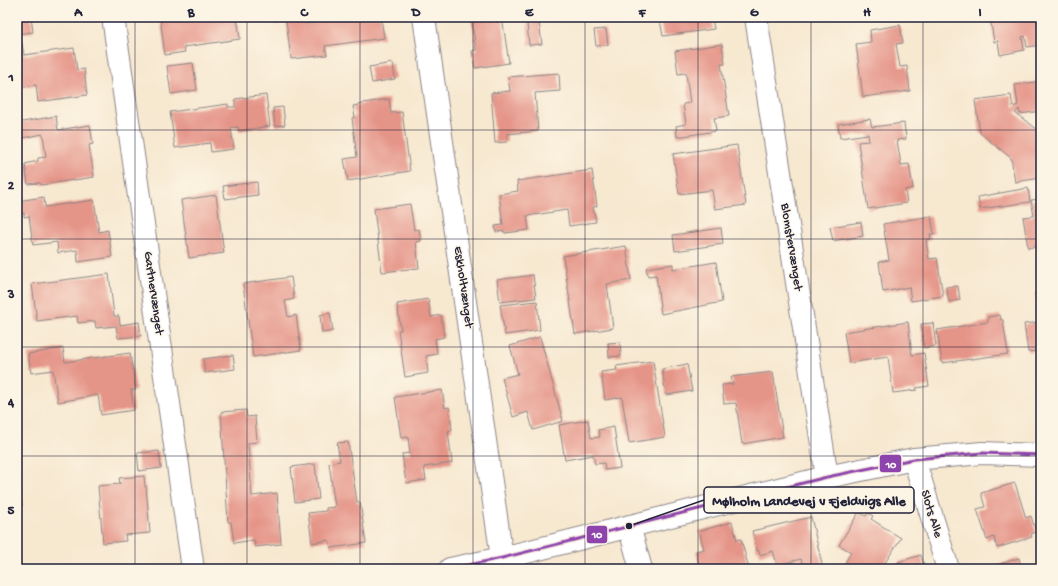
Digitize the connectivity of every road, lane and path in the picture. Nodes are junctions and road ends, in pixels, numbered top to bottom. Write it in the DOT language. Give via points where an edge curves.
graph roads {
  1 [pos="114,17"];
  2 [pos="424,17"];
  3 [pos="756,17"];
  4 [pos="1041,455"];
  5 [pos="914,459"];
  6 [pos="827,477"];
  7 [pos="629,526"];
  8 [pos="502,558"];
  9 [pos="193,569"];
  10 [pos="450,569"];
  11 [pos="641,569"];
  12 [pos="948,569"];
  1 -- 9 [label="street, Gartnervænget"];
  2 -- 8 [label="street, Eskholtvænget"];
  3 -- 6 [label="street, Blomstervænget"];
  4 -- 5 [label="street" via="982,453"];
  5 -- 6 [label="street"];
  5 -- 12 [label="street, Slots Alle"];
  6 -- 7 [label="street"];
  7 -- 8 [label="street"];
  7 -- 11 [label="street"];
  8 -- 10 [label="street"];
}
